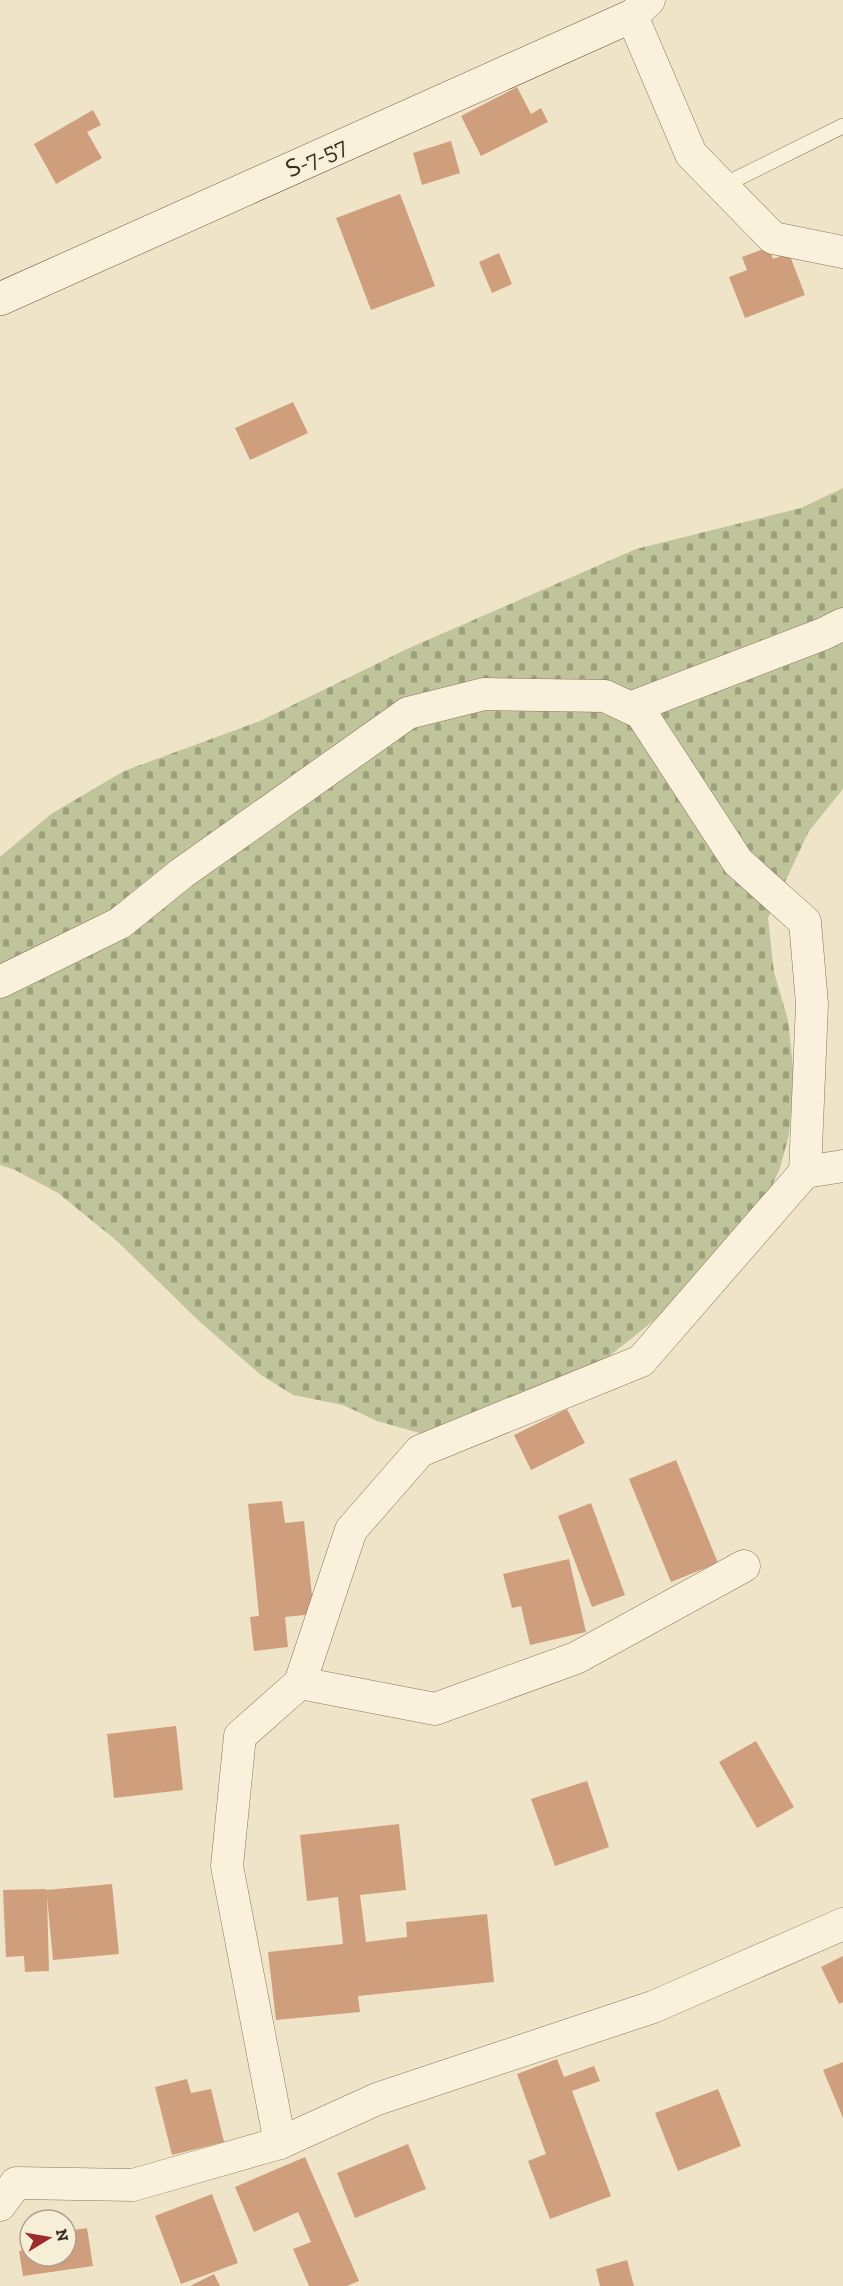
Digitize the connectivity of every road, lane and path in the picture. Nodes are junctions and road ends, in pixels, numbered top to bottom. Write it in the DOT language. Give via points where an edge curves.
graph roads {
  1 [pos="640,8"];
  2 [pos="843,126"];
  3 [pos="722,186"];
  4 [pos="843,252"];
  5 [pos="0,298"];
  6 [pos="843,624"];
  7 [pos="630,708"];
  8 [pos="0,982"];
  9 [pos="843,1166"];
  10 [pos="805,1172"];
  11 [pos="744,1566"];
  12 [pos="300,1683"];
  13 [pos="843,1924"];
  14 [pos="280,2143"];
  15 [pos="5,2186"];
  1 -- 3 [label="street" via="691,154"];
  1 -- 5 [label="street, Տ-7-57 / Տ-7-57"];
  2 -- 3 [label="lane"];
  3 -- 4 [label="street" via="773,238"];
  6 -- 7 [label="street"];
  7 -- 8 [label="street" via="605,696 484,694 408,713 183,873 120,923"];
  7 -- 10 [label="street" via="641,713 738,862 805,922 812,1004"];
  9 -- 10 [label="street"];
  10 -- 12 [label="street" via="641,1361 420,1451 351,1530"];
  11 -- 12 [label="street" via="576,1658 435,1710"];
  12 -- 14 [label="street" via="240,1736 227,1866"];
  13 -- 14 [label="street" via="653,2007 377,2099"];
  14 -- 15 [label="street" via="133,2185"];
}
